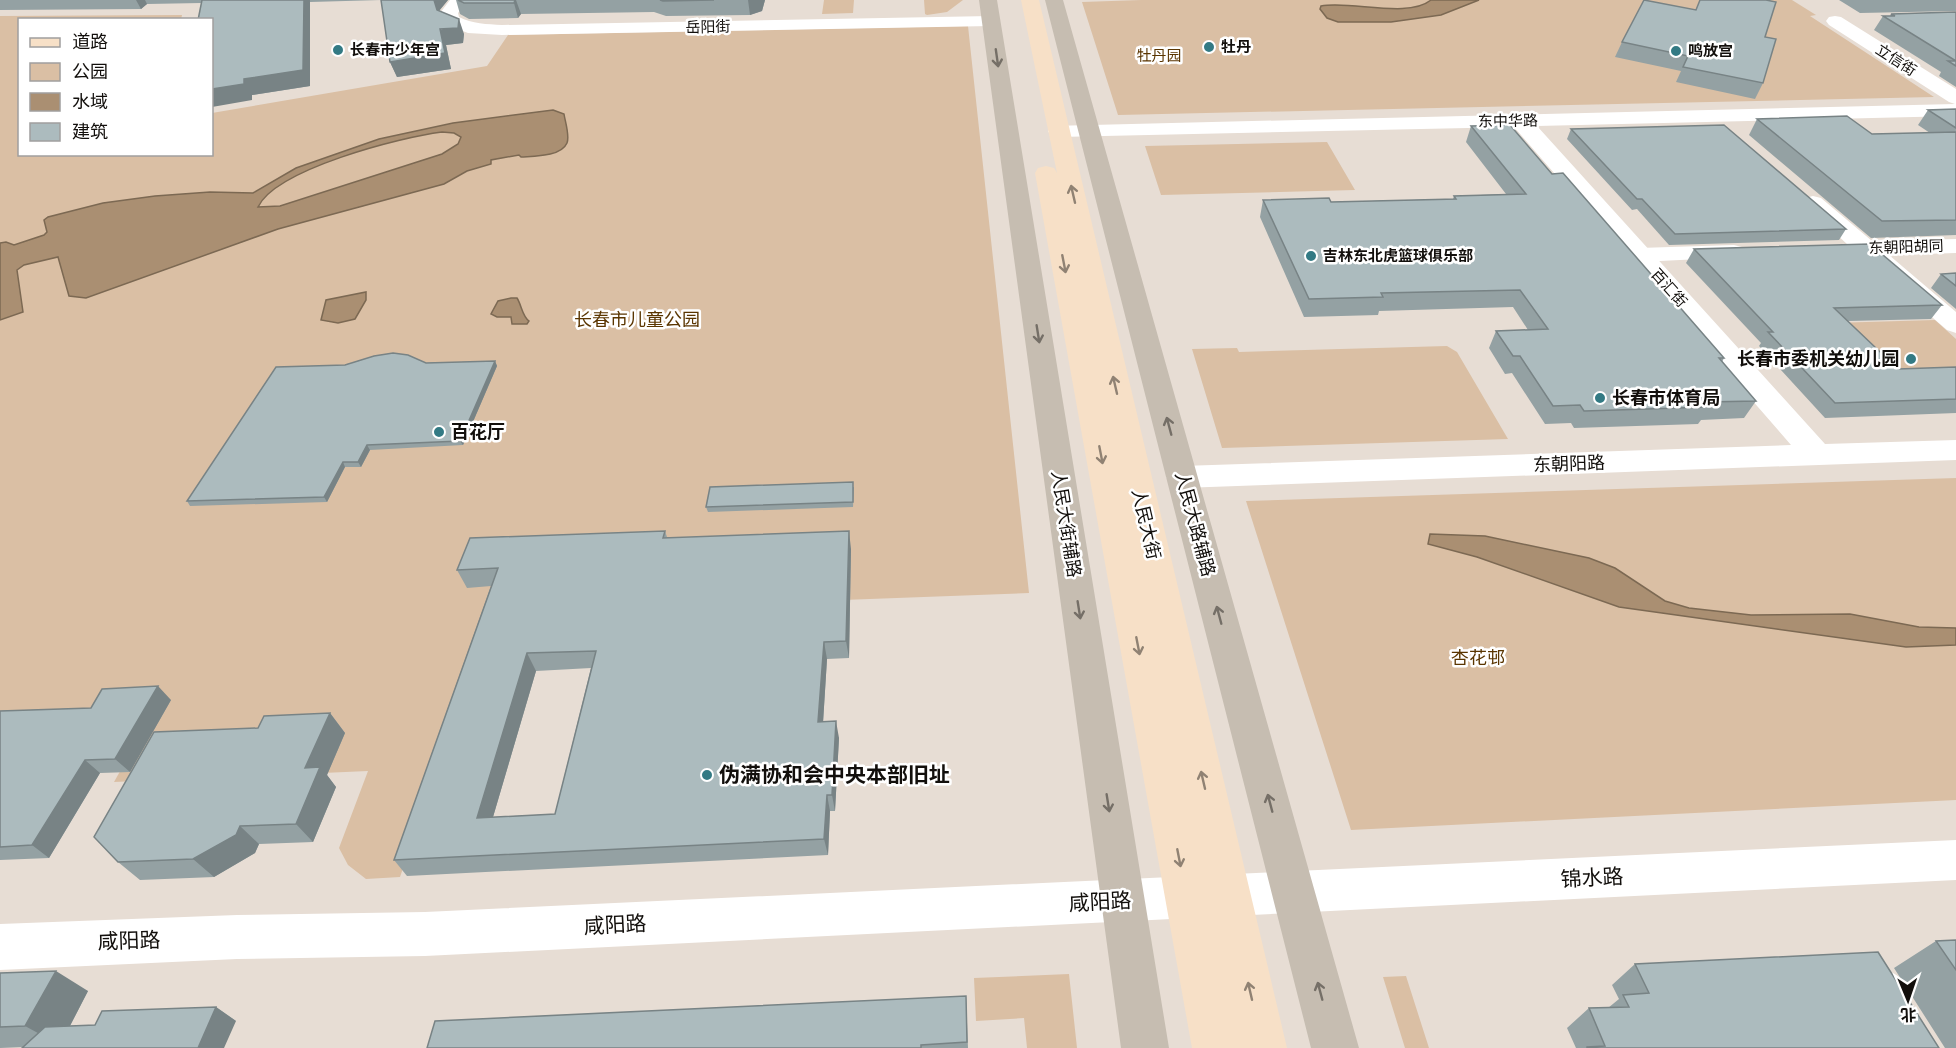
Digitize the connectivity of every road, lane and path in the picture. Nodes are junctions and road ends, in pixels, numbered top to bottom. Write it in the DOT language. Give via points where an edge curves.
graph roads {
  1 [pos="459,0"];
  2 [pos="1030,0"];
  3 [pos="1054,0"];
  4 [pos="997,7"];
  5 [pos="1868,20"];
  6 [pos="1956,98"];
  7 [pos="1956,110"];
  8 [pos="1712,116"];
  9 [pos="1520,120"];
  10 [pos="1074,131"];
  11 [pos="1738,138"];
  12 [pos="1799,190"];
  13 [pos="1956,246"];
  14 [pos="1867,249"];
  15 [pos="1832,250"];
  16 [pos="1761,252"];
  17 [pos="1639,255"];
  18 [pos="1956,325"];
  19 [pos="1956,450"];
  20 [pos="1875,453"];
  21 [pos="1817,455"];
  22 [pos="1956,462"];
  23 [pos="1182,477"];
  24 [pos="1956,860"];
  25 [pos="1294,892"];
  26 [pos="1208,897"];
  27 [pos="1123,900"];
  28 [pos="0,946"];
  29 [pos="1145,1048"];
  30 [pos="1216,1048"];
  31 [pos="1263,1048"];
  32 [pos="1335,1048"];
  1 -- 4 [label="street, 岳阳街" via="449,13 450,20 473,28 502,30"];
  2 -- 10 [label="main road, 人民大街"];
  3 -- 10 [label="main road, 人民大路辅路"];
  4 -- 26 [label="main road, 人民大街, one-way"];
  4 -- 27 [label="main road, 人民大街辅路, one-way"];
  5 -- 6 [label="street, 立信街" via="1835,21"];
  7 -- 8 [label="street, 东中华路"];
  8 -- 9 [label="street, 东中华路"];
  8 -- 11 [label="street"];
  9 -- 10 [label="street, 东中华路"];
  9 -- 17 [label="street, 百汇街"];
  23 -- 10 [label="main road, 人民大路辅路, one-way"];
  26 -- 10 [label="main road, 人民大街, one-way"];
  12 -- 14 [label="street"];
  13 -- 14 [label="street, 东朝阳胡同"];
  14 -- 15 [label="street, 东朝阳胡同"];
  14 -- 18 [label="street"];
  16 -- 17 [label="street"];
  17 -- 21 [label="street, 百汇街"];
  19 -- 20 [label="street, 东朝阳路"];
  20 -- 21 [label="street, 东朝阳路"];
  20 -- 22 [label="street"];
  21 -- 23 [label="street, 东朝阳路"];
  25 -- 23 [label="main road, 人民大路辅路, one-way"];
  24 -- 25 [label="street, 锦水路"];
  25 -- 26 [label="street, 锦水路"];
  32 -- 25 [label="main road, 人民大路辅路, one-way"];
  26 -- 27 [label="street, 咸阳路"];
  26 -- 30 [label="main road, 人民大街"];
  31 -- 26 [label="main road, 人民大街, one-way"];
  27 -- 28 [label="street, 咸阳路" via="425,934"];
  27 -- 29 [label="main road, 人民大街辅路"];
}
